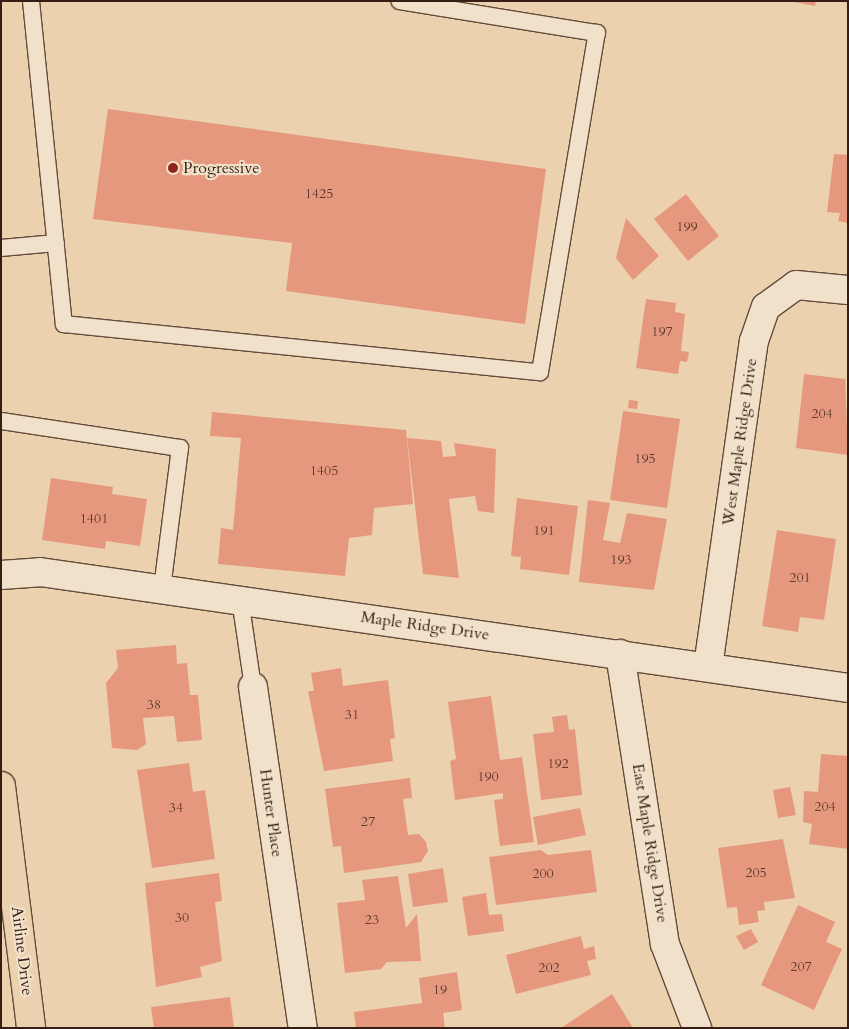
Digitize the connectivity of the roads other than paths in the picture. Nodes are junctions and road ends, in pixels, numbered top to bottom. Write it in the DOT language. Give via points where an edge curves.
graph roads {
  1 [pos="31,1"];
  2 [pos="400,1"];
  3 [pos="56,242"];
  4 [pos="1,248"];
  5 [pos="848,290"];
  6 [pos="1,421"];
  7 [pos="1,575"];
  8 [pos="162,588"];
  9 [pos="240,599"];
  10 [pos="620,654"];
  11 [pos="708,667"];
  12 [pos="253,687"];
  13 [pos="848,688"];
  14 [pos="1,786"];
  15 [pos="31,1028"];
  16 [pos="303,1028"];
  17 [pos="697,1028"];
  1 -- 3 [label="lane"];
  2 -- 3 [label="lane" via="597,33 540,372 64,324"];
  3 -- 4 [label="lane"];
  5 -- 11 [label="street, West Maple Ridge Drive" via="796,285 766,307 754,341"];
  6 -- 8 [label="lane" via="180,448"];
  7 -- 8 [label="street, Maple Ridge Drive" via="40,572"];
  8 -- 9 [label="street, Maple Ridge Drive"];
  9 -- 10 [label="street, Maple Ridge Drive"];
  9 -- 12 [label="lane, Hunter Place"];
  10 -- 11 [label="street, Maple Ridge Drive"];
  10 -- 17 [label="street, East Maple Ridge Drive" via="665,944"];
  11 -- 13 [label="street, Maple Ridge Drive"];
  12 -- 16 [label="street, Hunter Place"];
  14 -- 15 [label="highway, Airline Drive"];
}
